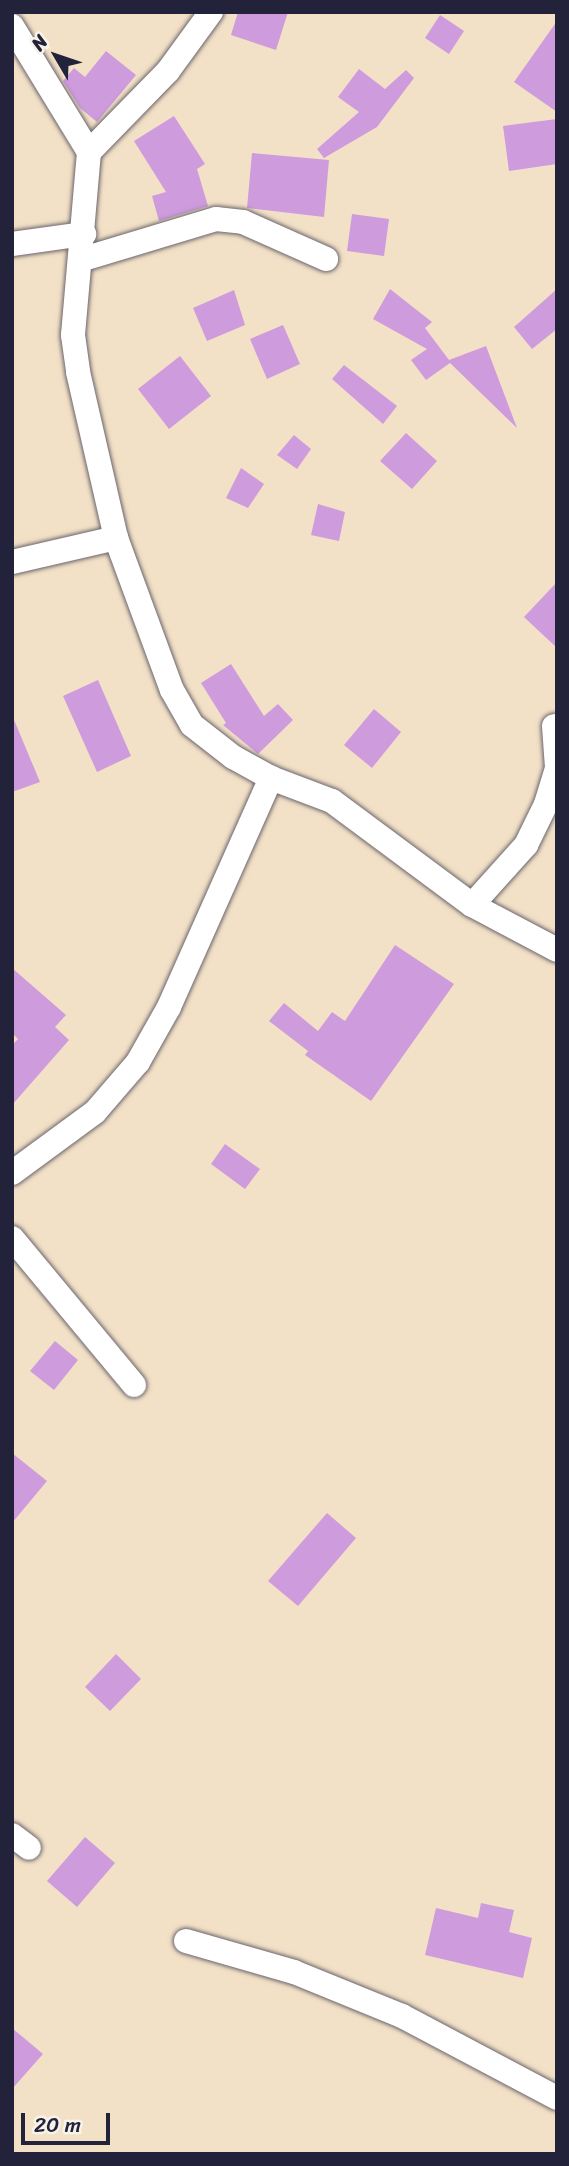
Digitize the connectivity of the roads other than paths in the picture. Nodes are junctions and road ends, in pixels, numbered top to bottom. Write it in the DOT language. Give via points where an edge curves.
graph roads {
  1 [pos="211,12"];
  2 [pos="12,26"];
  3 [pos="89,152"];
  4 [pos="83,234"];
  5 [pos="12,244"];
  6 [pos="326,259"];
  7 [pos="80,260"];
  8 [pos="116,538"];
  9 [pos="12,562"];
  10 [pos="554,726"];
  11 [pos="271,778"];
  12 [pos="472,905"];
  13 [pos="557,950"];
  14 [pos="12,1173"];
  15 [pos="12,1238"];
  16 [pos="134,1385"];
  17 [pos="186,1941"];
  18 [pos="557,2098"];
  1 -- 3 [label="street" via="168,71"];
  2 -- 3 [label="street"];
  3 -- 4 [label="street"];
  4 -- 5 [label="street"];
  4 -- 7 [label="street"];
  6 -- 7 [label="street" via="243,222 216,219"];
  7 -- 8 [label="street" via="75,347"];
  8 -- 9 [label="street"];
  8 -- 11 [label="street" via="172,690 192,725 233,757"];
  10 -- 12 [label="street" via="557,768 547,804 526,845"];
  11 -- 12 [label="street" via="332,801"];
  11 -- 14 [label="street" via="169,1007 138,1062 94,1112"];
  12 -- 13 [label="street"];
  15 -- 16 [label="street"];
  17 -- 18 [label="street" via="294,1972 402,2016"];
}
